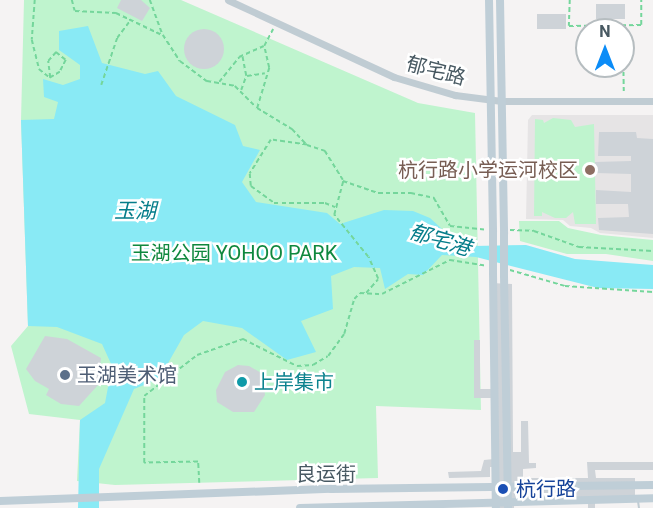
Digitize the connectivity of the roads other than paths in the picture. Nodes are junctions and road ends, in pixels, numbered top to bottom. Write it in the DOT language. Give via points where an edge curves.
graph roads {
  1 [pos="228,0"];
  2 [pos="489,0"];
  3 [pos="500,0"];
  4 [pos="490,100"];
  5 [pos="502,100"];
  6 [pos="653,101"];
  7 [pos="653,485"];
  8 [pos="496,489"];
  9 [pos="508,489"];
  10 [pos="653,498"];
  11 [pos="638,499"];
  12 [pos="0,501"];
  13 [pos="496,505"];
  14 [pos="508,506"];
  15 [pos="300,508"];
  16 [pos="639,508"];
  1 -- 4 [label="street, 郁宅路" via="394,77 455,95"];
  2 -- 4 [label="main road"];
  3 -- 5 [label="main road"];
  4 -- 5 [label="street, 郁宅路"];
  4 -- 8 [label="main road, bridge"];
  5 -- 6 [label="street, 郁宅路"];
  5 -- 9 [label="main road, bridge"];
  7 -- 9 [label="main road, 良运街"];
  8 -- 9 [label="main road, 良运街"];
  8 -- 12 [label="main road, 良运街" via="331,489"];
  8 -- 13 [label="main road"];
  9 -- 14 [label="main road"];
  10 -- 11 [label="main road, 良运街"];
  11 -- 14 [label="main road, 良运街"];
  11 -- 16 [label="lane"];
  13 -- 14 [label="main road, 良运街"];
  13 -- 15 [label="main road, 良运街"];
}
